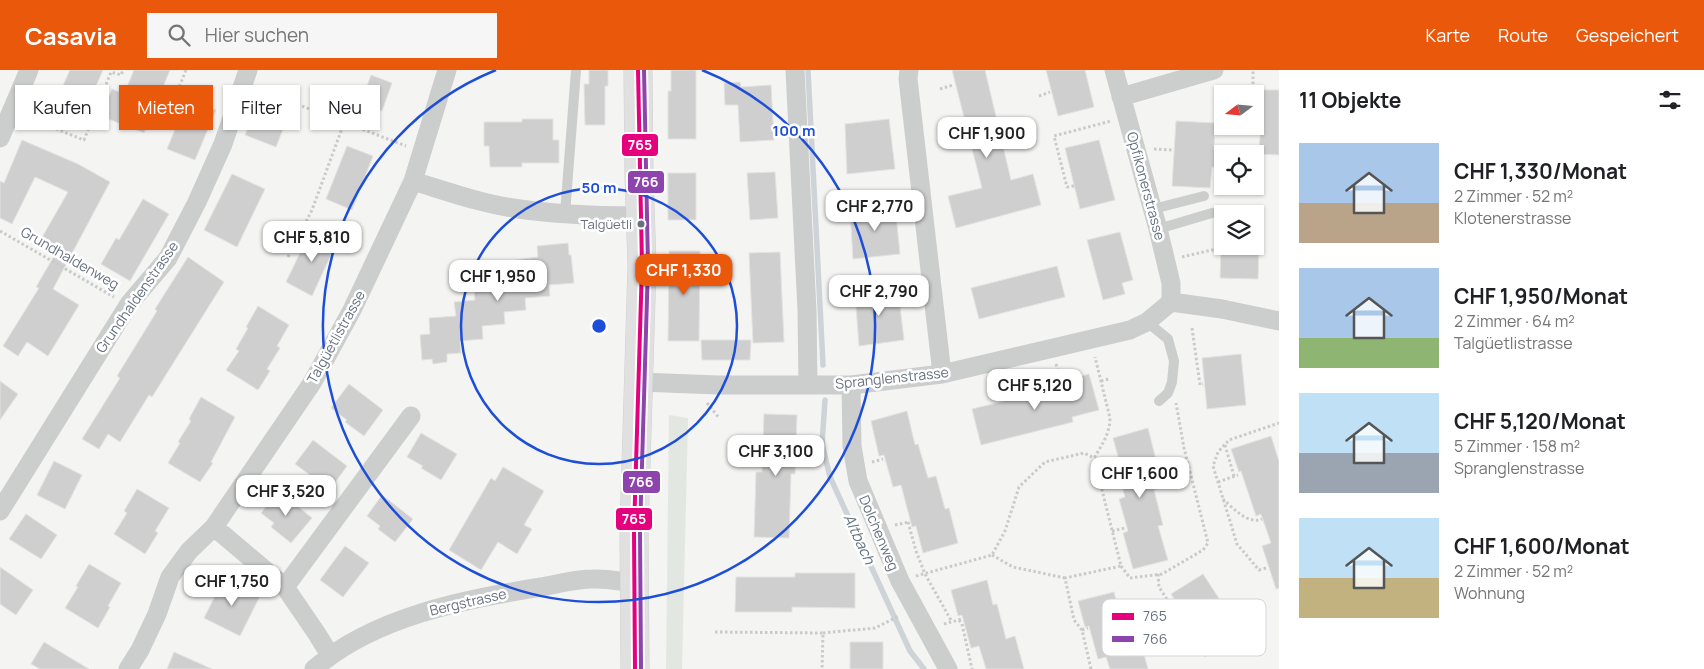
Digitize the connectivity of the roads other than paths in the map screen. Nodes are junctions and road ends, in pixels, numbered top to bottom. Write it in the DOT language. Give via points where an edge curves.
graph roads {
  1 [pos="28,70"];
  2 [pos="447,70"];
  3 [pos="576,70"];
  4 [pos="638,70"];
  5 [pos="795,70"];
  6 [pos="909,70"];
  7 [pos="1114,70"];
  8 [pos="1214,70"];
  9 [pos="246,77"];
  10 [pos="1122,96"];
  11 [pos="0,138"];
  12 [pos="413,181"];
  13 [pos="1204,196"];
  14 [pos="1153,209"];
  15 [pos="1212,212"];
  16 [pos="565,214"];
  17 [pos="640,216"];
  18 [pos="1158,229"];
  19 [pos="1171,302"];
  20 [pos="1279,321"];
  21 [pos="1147,322"];
  22 [pos="942,374"];
  23 [pos="639,382"];
  24 [pos="808,384"];
  25 [pos="851,385"];
  26 [pos="1159,401"];
  27 [pos="411,416"];
  28 [pos="0,511"];
  29 [pos="214,527"];
  30 [pos="635,583"];
  31 [pos="285,587"];
  32 [pos="330,655"];
  33 [pos="128,669"];
  34 [pos="314,669"];
  35 [pos="635,669"];
  36 [pos="948,669"];
  1 -- 11 [label="street"];
  2 -- 12 [label="street, Talgüetlistrasse"];
  3 -- 16 [label="lane"];
  4 -- 17 [label="main road"];
  5 -- 24 [label="street"];
  6 -- 22 [label="street"];
  7 -- 10 [label="street, Opfikonerstrasse"];
  8 -- 10 [label="street"];
  9 -- 28 [label="street, Grundhaldenstrasse" via="223,144 168,258 129,304"];
  10 -- 14 [label="street, Opfikonerstrasse"];
  12 -- 16 [label="street" via="481,202"];
  12 -- 29 [label="street, Talgüetlistrasse" via="352,310 312,383"];
  13 -- 14 [label="lane"];
  14 -- 18 [label="street, Opfikonerstrasse"];
  15 -- 18 [label="lane"];
  16 -- 17 [label="street"];
  17 -- 23 [label="main road"];
  18 -- 19 [label="street, Opfikonerstrasse" via="1171,283"];
  19 -- 20 [label="street"];
  19 -- 21 [label="street, Spranglenstrasse"];
  21 -- 22 [label="street, Spranglenstrasse" via="1130,330"];
  21 -- 26 [label="lane" via="1168,339 1174,361 1168,393"];
  22 -- 25 [label="street, Spranglenstrasse"];
  23 -- 24 [label="street, Spranglenstrasse"];
  23 -- 30 [label="main road"];
  24 -- 25 [label="street, Spranglenstrasse"];
  25 -- 36 [label="street, Dolchenweg" via="854,469 900,581"];
  27 -- 31 [label="street"];
  29 -- 31 [label="street"];
  29 -- 33 [label="street, Talgüetlistrasse" via="189,551 170,577 157,614"];
  30 -- 32 [label="street, Bergstrasse" via="593,579 493,594 422,613 374,631"];
  30 -- 35 [label="main road"];
  31 -- 32 [label="street"];
  32 -- 34 [label="street, Bergstrasse"];
}
